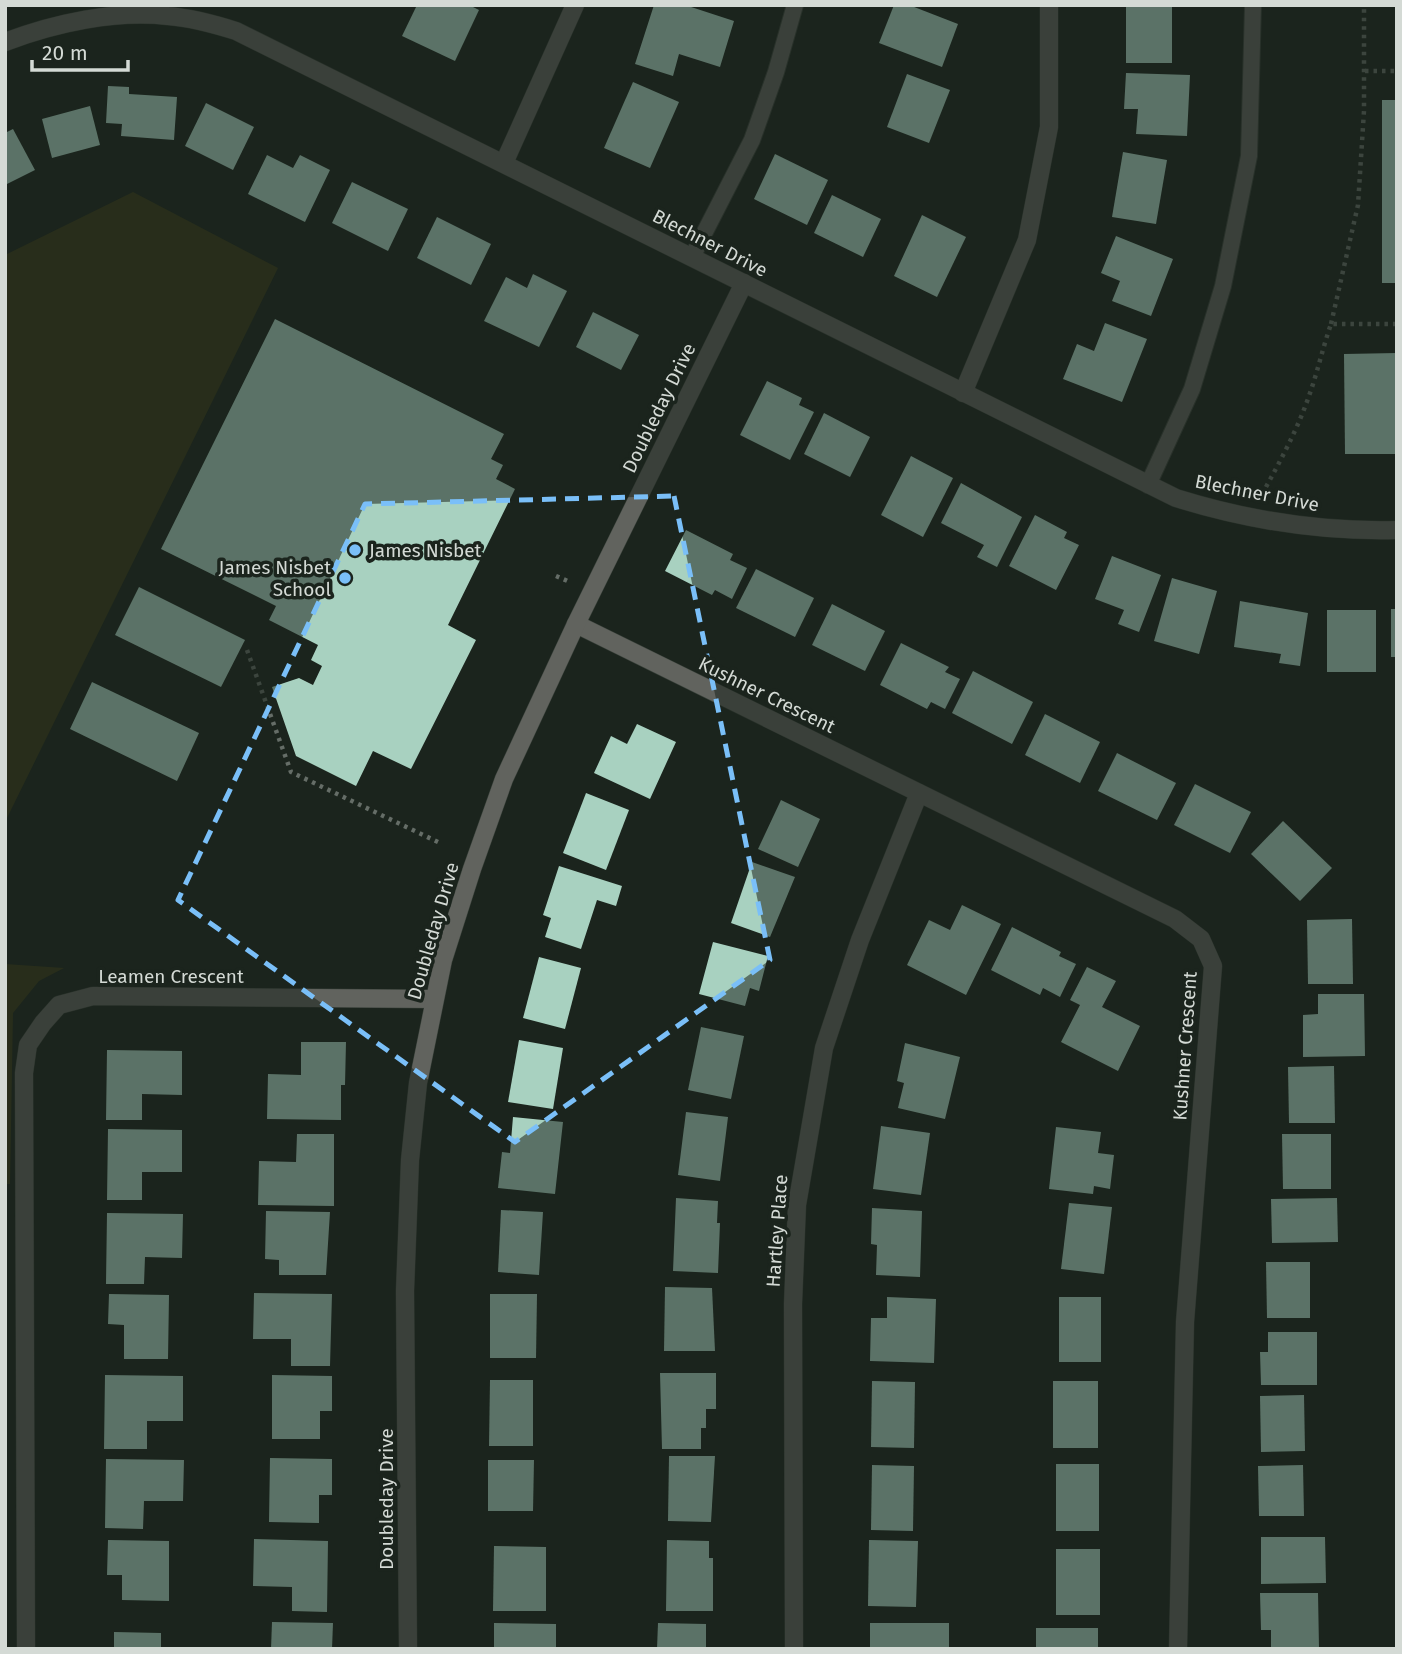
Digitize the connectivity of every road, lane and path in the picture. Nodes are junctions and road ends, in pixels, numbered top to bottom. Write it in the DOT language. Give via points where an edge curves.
graph roads {
  1 [pos="575,5"];
  2 [pos="796,5"];
  3 [pos="1049,5"];
  4 [pos="1253,5"];
  5 [pos="1364,5"];
  6 [pos="5,42"];
  7 [pos="1365,71"];
  8 [pos="1397,71"];
  9 [pos="504,163"];
  10 [pos="692,257"];
  11 [pos="744,283"];
  12 [pos="1331,324"];
  13 [pos="1397,324"];
  14 [pos="963,393"];
  15 [pos="1148,485"];
  16 [pos="1266,486"];
  17 [pos="1397,530"];
  18 [pos="556,576"];
  19 [pos="570,582"];
  20 [pos="576,624"];
  21 [pos="247,650"];
  22 [pos="919,793"];
  23 [pos="440,843"];
  24 [pos="434,999"];
  25 [pos="26,1649"];
  26 [pos="408,1649"];
  27 [pos="794,1649"];
  28 [pos="1178,1649"];
  1 -- 9 [label="street"];
  2 -- 10 [label="lane" via="752,140"];
  3 -- 14 [label="street" via="1049,127 1027,240"];
  4 -- 15 [label="lane" via="1249,156 1223,286 1192,389"];
  5 -- 7 [label="path"];
  6 -- 9 [label="street, Blechner Drive" via="33,32 122,16 199,20 236,31"];
  7 -- 8 [label="path"];
  7 -- 12 [label="path" via="1358,205"];
  9 -- 10 [label="street, Blechner Drive"];
  10 -- 11 [label="street, Blechner Drive"];
  11 -- 14 [label="street, Blechner Drive"];
  11 -- 20 [label="street, Doubleday Drive"];
  12 -- 13 [label="path"];
  12 -- 16 [label="path" via="1297,428"];
  14 -- 15 [label="street, Blechner Drive"];
  15 -- 17 [label="street, Blechner Drive" via="1176,498 1253,517 1309,526"];
  18 -- 19 [label="path"];
  20 -- 22 [label="street, Kushner Crescent"];
  20 -- 24 [label="street, Doubleday Drive" via="504,779"];
  21 -- 23 [label="path" via="290,772"];
  22 -- 27 [label="street, Hartley Place" via="860,940 824,1048 797,1205"];
  22 -- 28 [label="street, Kushner Crescent" via="1175,919 1201,939 1213,967 1185,1322"];
  24 -- 25 [label="street, Leamen Crescent" via="93,996 59,1005 28,1045 24,1073"];
  24 -- 26 [label="street, Doubleday Drive" via="410,1160 405,1291"];
}
